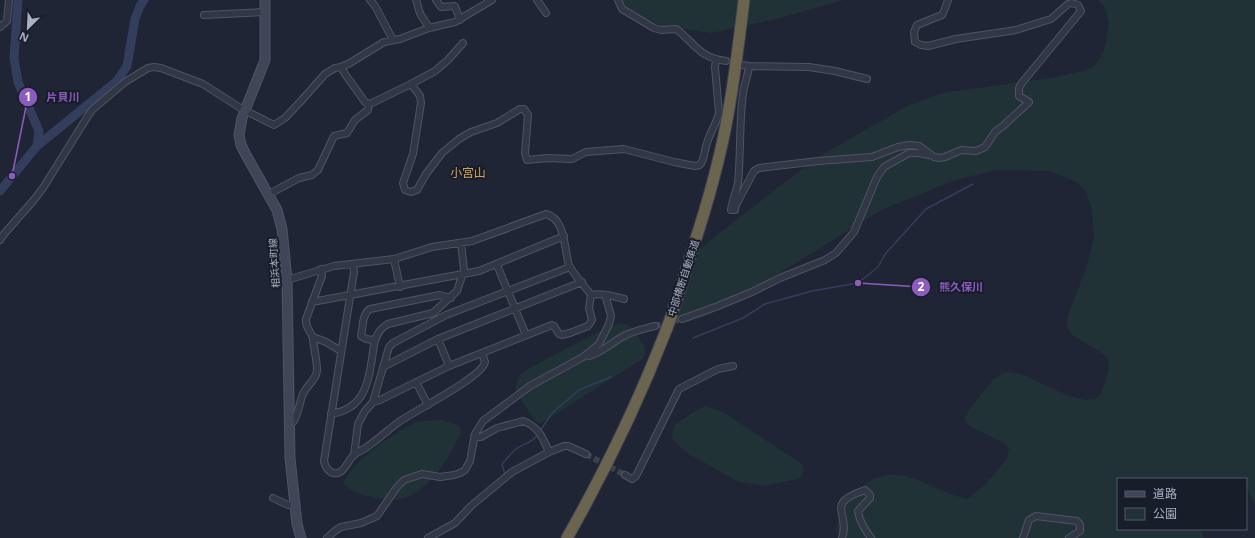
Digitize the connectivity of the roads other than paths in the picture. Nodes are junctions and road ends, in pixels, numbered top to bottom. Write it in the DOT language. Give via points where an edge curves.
graph roads {
  1 [pos="9,0"];
  2 [pos="265,0"];
  3 [pos="370,0"];
  4 [pos="416,0"];
  5 [pos="436,0"];
  6 [pos="492,0"];
  7 [pos="537,0"];
  8 [pos="618,0"];
  9 [pos="744,0"];
  10 [pos="948,0"];
  11 [pos="265,12"];
  12 [pos="546,13"];
  13 [pos="204,15"];
  14 [pos="460,20"];
  15 [pos="0,27"];
  16 [pos="429,28"];
  17 [pos="393,40"];
  18 [pos="462,43"];
  19 [pos="716,60"];
  20 [pos="726,61"];
  21 [pos="341,67"];
  22 [pos="866,79"];
  23 [pos="411,84"];
  24 [pos="369,104"];
  25 [pos="245,110"];
  26 [pos="934,157"];
  27 [pos="269,194"];
  28 [pos="564,236"];
  29 [pos="0,240"];
  30 [pos="461,243"];
  31 [pos="394,259"];
  32 [pos="497,264"];
  33 [pos="353,265"];
  34 [pos="570,267"];
  35 [pos="321,269"];
  36 [pos="463,274"];
  37 [pos="287,280"];
  38 [pos="582,282"];
  39 [pos="400,287"];
  40 [pos="508,292"];
  41 [pos="592,295"];
  42 [pos="608,295"];
  43 [pos="350,296"];
  44 [pos="452,298"];
  45 [pos="624,298"];
  46 [pos="312,302"];
  47 [pos="514,309"];
  48 [pos="682,319"];
  49 [pos="654,326"];
  50 [pos="526,335"];
  51 [pos="313,337"];
  52 [pos="438,339"];
  53 [pos="374,340"];
  54 [pos="341,351"];
  55 [pos="482,353"];
  56 [pos="583,357"];
  57 [pos="384,366"];
  58 [pos="449,366"];
  59 [pos="733,366"];
  60 [pos="416,382"];
  61 [pos="373,402"];
  62 [pos="428,405"];
  63 [pos="331,414"];
  64 [pos="289,423"];
  65 [pos="474,437"];
  66 [pos="549,452"];
  67 [pos="354,454"];
  68 [pos="586,454"];
  69 [pos="625,475"];
  70 [pos="273,498"];
  71 [pos="294,505"];
  72 [pos="301,538"];
  73 [pos="327,538"];
  74 [pos="428,538"];
  75 [pos="567,538"];
  76 [pos="842,538"];
  77 [pos="871,538"];
  78 [pos="1023,538"];
  79 [pos="1069,538"];
  1 -- 15 [label="street" via="7,21"];
  2 -- 11 [label="main road, 相浜本町線"];
  3 -- 17 [label="street" via="376,6"];
  4 -- 16 [label="street" via="420,14"];
  5 -- 14 [label="street" via="441,7 455,6"];
  6 -- 14 [label="street"];
  7 -- 12 [label="street"];
  8 -- 19 [label="street" via="622,9 657,30 676,29 703,54"];
  9 -- 75 [label="highway, 中部横断自動車道" via="726,126 714,176 667,328 616,446"];
  10 -- 26 [label="street" via="942,15 916,25 915,42 928,46 1016,30 1051,19 1071,3 1078,5 1081,11 1021,84 1019,96 1029,102 995,132 985,147 976,151 961,150 945,157"];
  11 -- 13 [label="street"];
  11 -- 25 [label="main road, 相浜本町線" via="265,60"];
  14 -- 16 [label="street"];
  16 -- 17 [label="street"];
  17 -- 21 [label="street" via="384,42"];
  18 -- 23 [label="street" via="435,71"];
  19 -- 20 [label="street"];
  19 -- 23 [label="street" via="719,113 700,165 674,162 624,149 586,152 572,159 527,160 525,153 528,115 520,109 497,123 459,139 437,159 417,190 411,192 404,188 403,183 413,154 421,99"];
  21 -- 24 [label="street"];
  21 -- 25 [label="street" via="325,74 278,124 270,124"];
  22 -- 26 [label="street" via="809,67 745,66 748,73 741,110 738,185 731,210 735,210 754,171 759,168 872,157 910,145 919,146"];
  23 -- 24 [label="street"];
  24 -- 27 [label="street" via="368,110 355,120 346,133 334,136 318,170"];
  25 -- 27 [label="main road, 相浜本町線" via="239,128 241,145"];
  25 -- 29 [label="street" via="203,84 161,68 148,68 121,85 89,114 43,188"];
  26 -- 48 [label="street" via="926,154 909,154 884,167 877,177 854,232 836,253 752,292"];
  27 -- 37 [label="main road, 相浜本町線" via="282,229"];
  28 -- 30 [label="street" via="553,217 546,214"];
  28 -- 32 [label="street"];
  28 -- 34 [label="street"];
  30 -- 31 [label="street" via="432,247"];
  30 -- 36 [label="street"];
  31 -- 33 [label="street"];
  31 -- 39 [label="street"];
  32 -- 36 [label="street"];
  32 -- 40 [label="street"];
  33 -- 35 [label="street"];
  33 -- 43 [label="street"];
  34 -- 38 [label="street"];
  34 -- 40 [label="street"];
  35 -- 37 [label="street"];
  35 -- 46 [label="street" via="322,276"];
  36 -- 39 [label="street"];
  36 -- 44 [label="street"];
  37 -- 64 [label="main road, 相浜本町線"];
  38 -- 41 [label="street"];
  38 -- 47 [label="street"];
  39 -- 43 [label="street"];
  40 -- 47 [label="street"];
  40 -- 57 [label="street" via="446,315 393,343 389,347"];
  41 -- 42 [label="street"];
  41 -- 50 [label="street" via="589,308 592,320 588,326 562,335 552,325"];
  42 -- 45 [label="street"];
  42 -- 56 [label="street" via="606,298 611,316 609,324 599,344"];
  43 -- 46 [label="street"];
  43 -- 54 [label="street"];
  44 -- 53 [label="street" via="434,313 388,324"];
  44 -- 53 [label="street" via="440,295 370,309 364,316 361,336"];
  46 -- 51 [label="street" via="306,324"];
  47 -- 50 [label="street"];
  47 -- 52 [label="street"];
  49 -- 56 [label="street" via="623,336 601,351"];
  50 -- 55 [label="street"];
  51 -- 54 [label="street"];
  51 -- 64 [label="street" via="316,375 303,394 296,418"];
  52 -- 57 [label="street"];
  52 -- 58 [label="street"];
  53 -- 63 [label="street" via="372,361 364,391 352,407"];
  54 -- 63 [label="street"];
  55 -- 58 [label="street"];
  55 -- 62 [label="street" via="486,362 482,369"];
  56 -- 65 [label="street" via="530,386 488,415"];
  57 -- 61 [label="street"];
  58 -- 60 [label="street"];
  59 -- 69 [label="street" via="718,369 679,389 636,476 632,478"];
  60 -- 61 [label="street"];
  60 -- 62 [label="street"];
  61 -- 67 [label="street" via="358,424"];
  62 -- 67 [label="street"];
  63 -- 67 [label="street" via="324,460 326,469 339,472"];
  64 -- 71 [label="main road, 相浜本町線"];
  65 -- 66 [label="street" via="482,437 497,428 523,420 539,431"];
  65 -- 73 [label="street" via="469,466 460,473 440,476 422,474 408,478 400,483 377,516 361,524 341,527"];
  66 -- 68 [label="street" via="568,446"];
  66 -- 74 [label="street" via="512,472 471,506 455,523"];
  70 -- 71 [label="street"];
  71 -- 72 [label="main road, 相浜本町線"];
  76 -- 77 [label="street" via="844,531 840,512 844,501 853,494 865,490 870,494 870,498 858,511 863,528"];
  78 -- 79 [label="street" via="1030,520 1036,516 1077,521 1080,531"];
}
